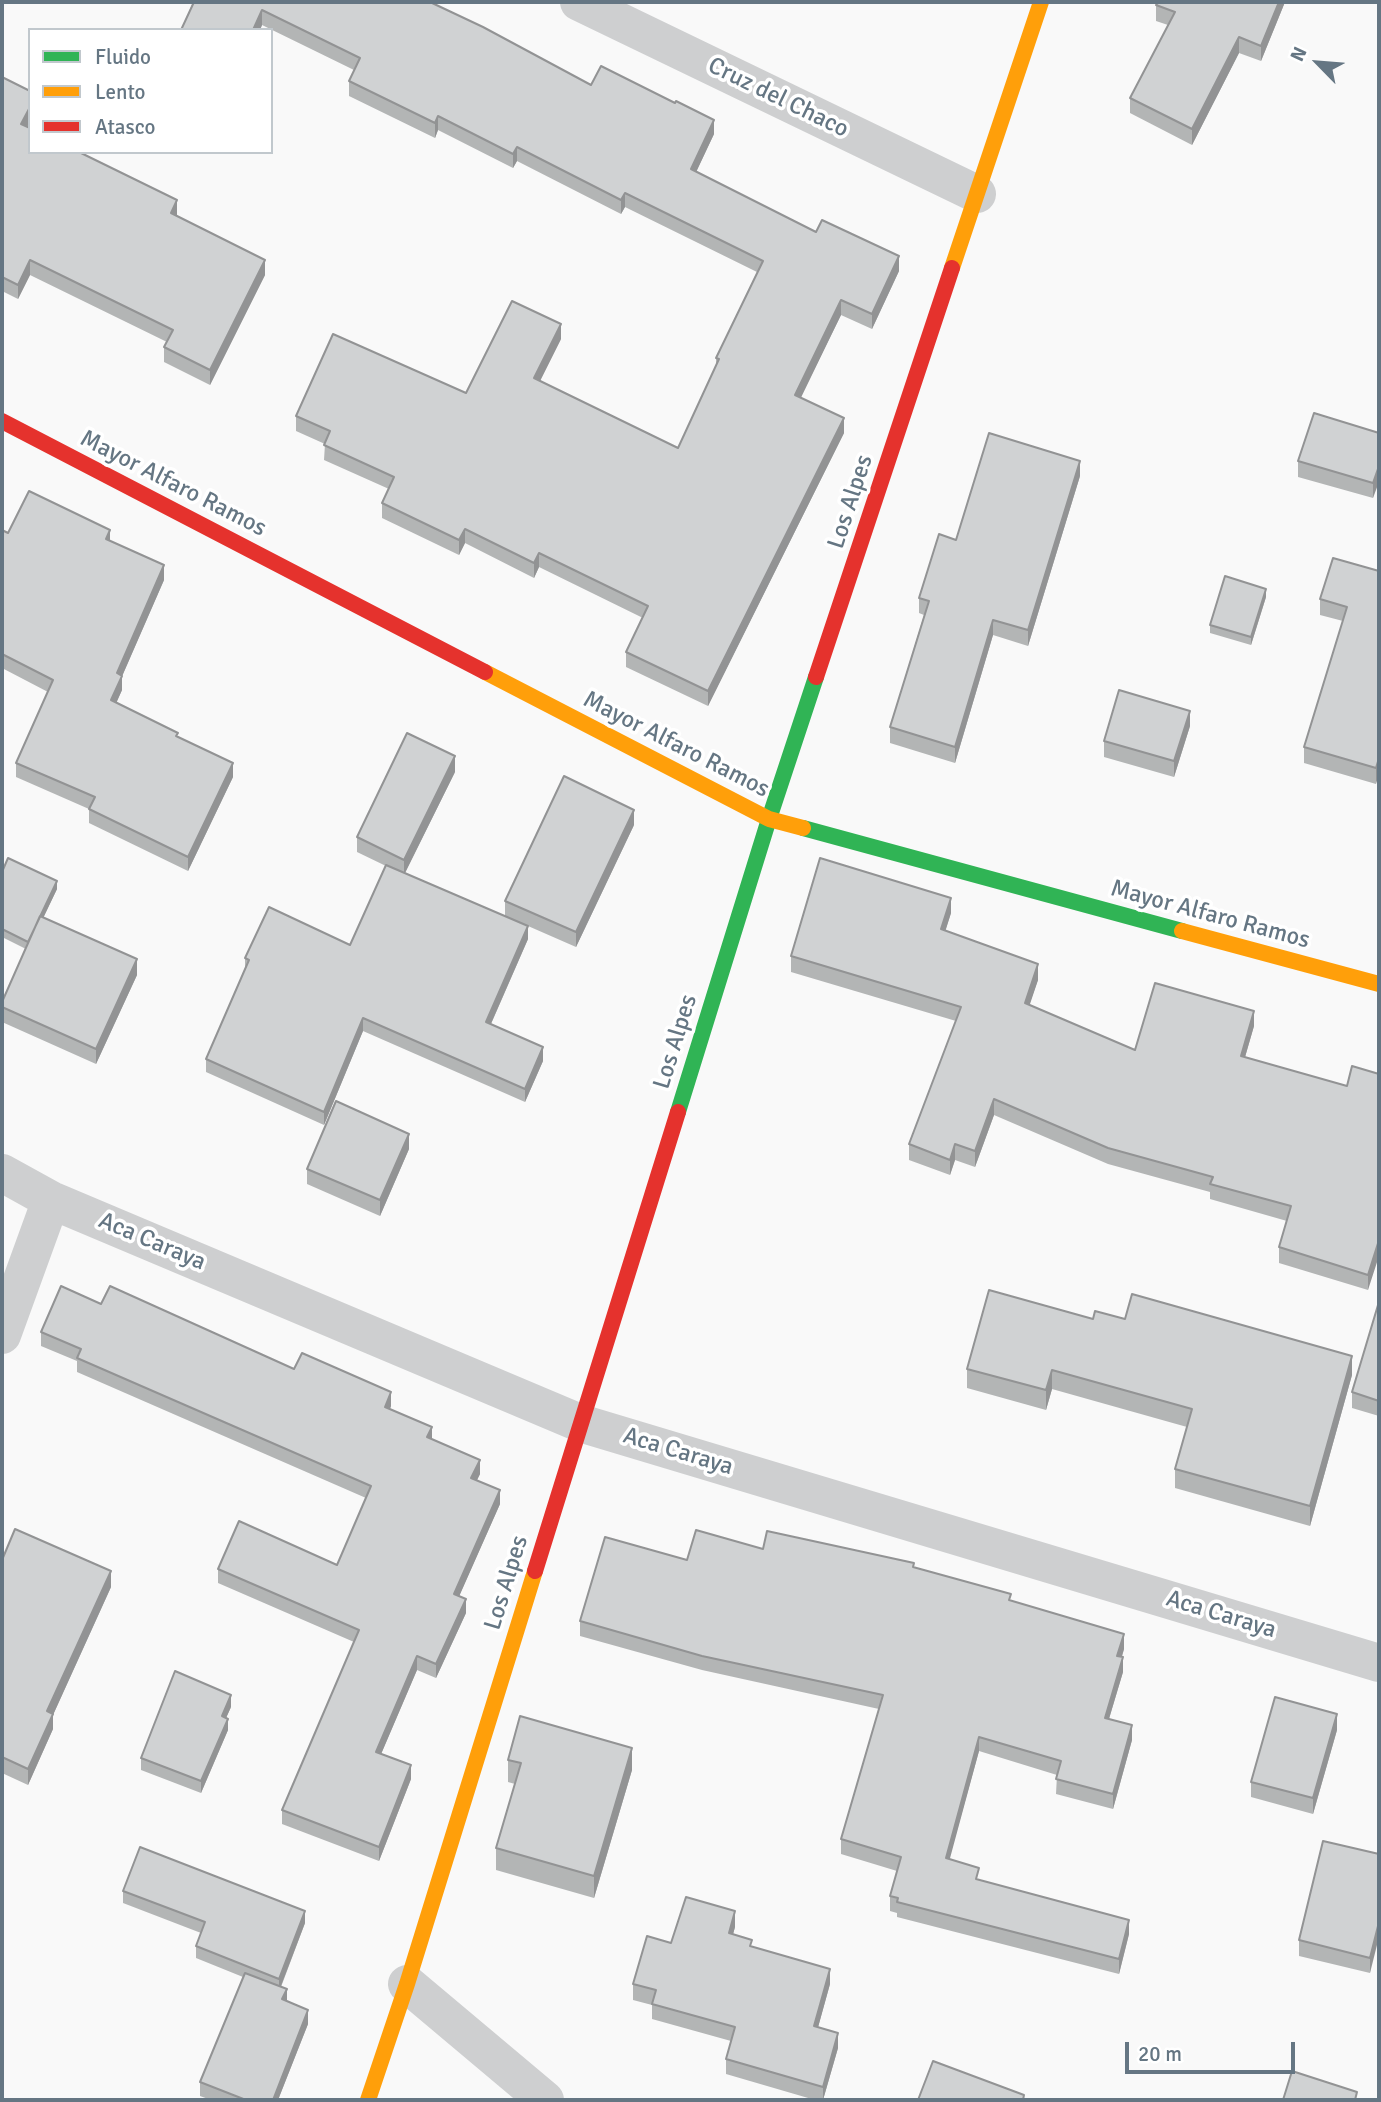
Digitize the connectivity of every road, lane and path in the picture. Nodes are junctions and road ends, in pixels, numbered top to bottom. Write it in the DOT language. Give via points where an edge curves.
graph roads {
  1 [pos="579,2"];
  2 [pos="1041,2"];
  3 [pos="977,194"];
  4 [pos="2,421"];
  5 [pos="769,820"];
  6 [pos="1379,984"];
  7 [pos="2,1173"];
  8 [pos="51,1200"];
  9 [pos="2,1335"];
  10 [pos="580,1423"];
  11 [pos="1379,1663"];
  12 [pos="407,1984"];
  13 [pos="368,2100"];
  14 [pos="545,2100"];
  1 -- 3 [label="street, Cruz del Chaco"];
  2 -- 3 [label="street, Los Alpes"];
  3 -- 5 [label="street, Los Alpes"];
  4 -- 5 [label="street, Mayor Alfaro Ramos"];
  5 -- 6 [label="street, Mayor Alfaro Ramos"];
  5 -- 10 [label="street, Los Alpes"];
  7 -- 8 [label="street, Aca Caraya"];
  8 -- 9 [label="street"];
  8 -- 10 [label="street, Aca Caraya"];
  10 -- 11 [label="street, Aca Caraya"];
  10 -- 12 [label="street, Los Alpes"];
  12 -- 13 [label="street, Los Alpes"];
  12 -- 14 [label="street"];
}
